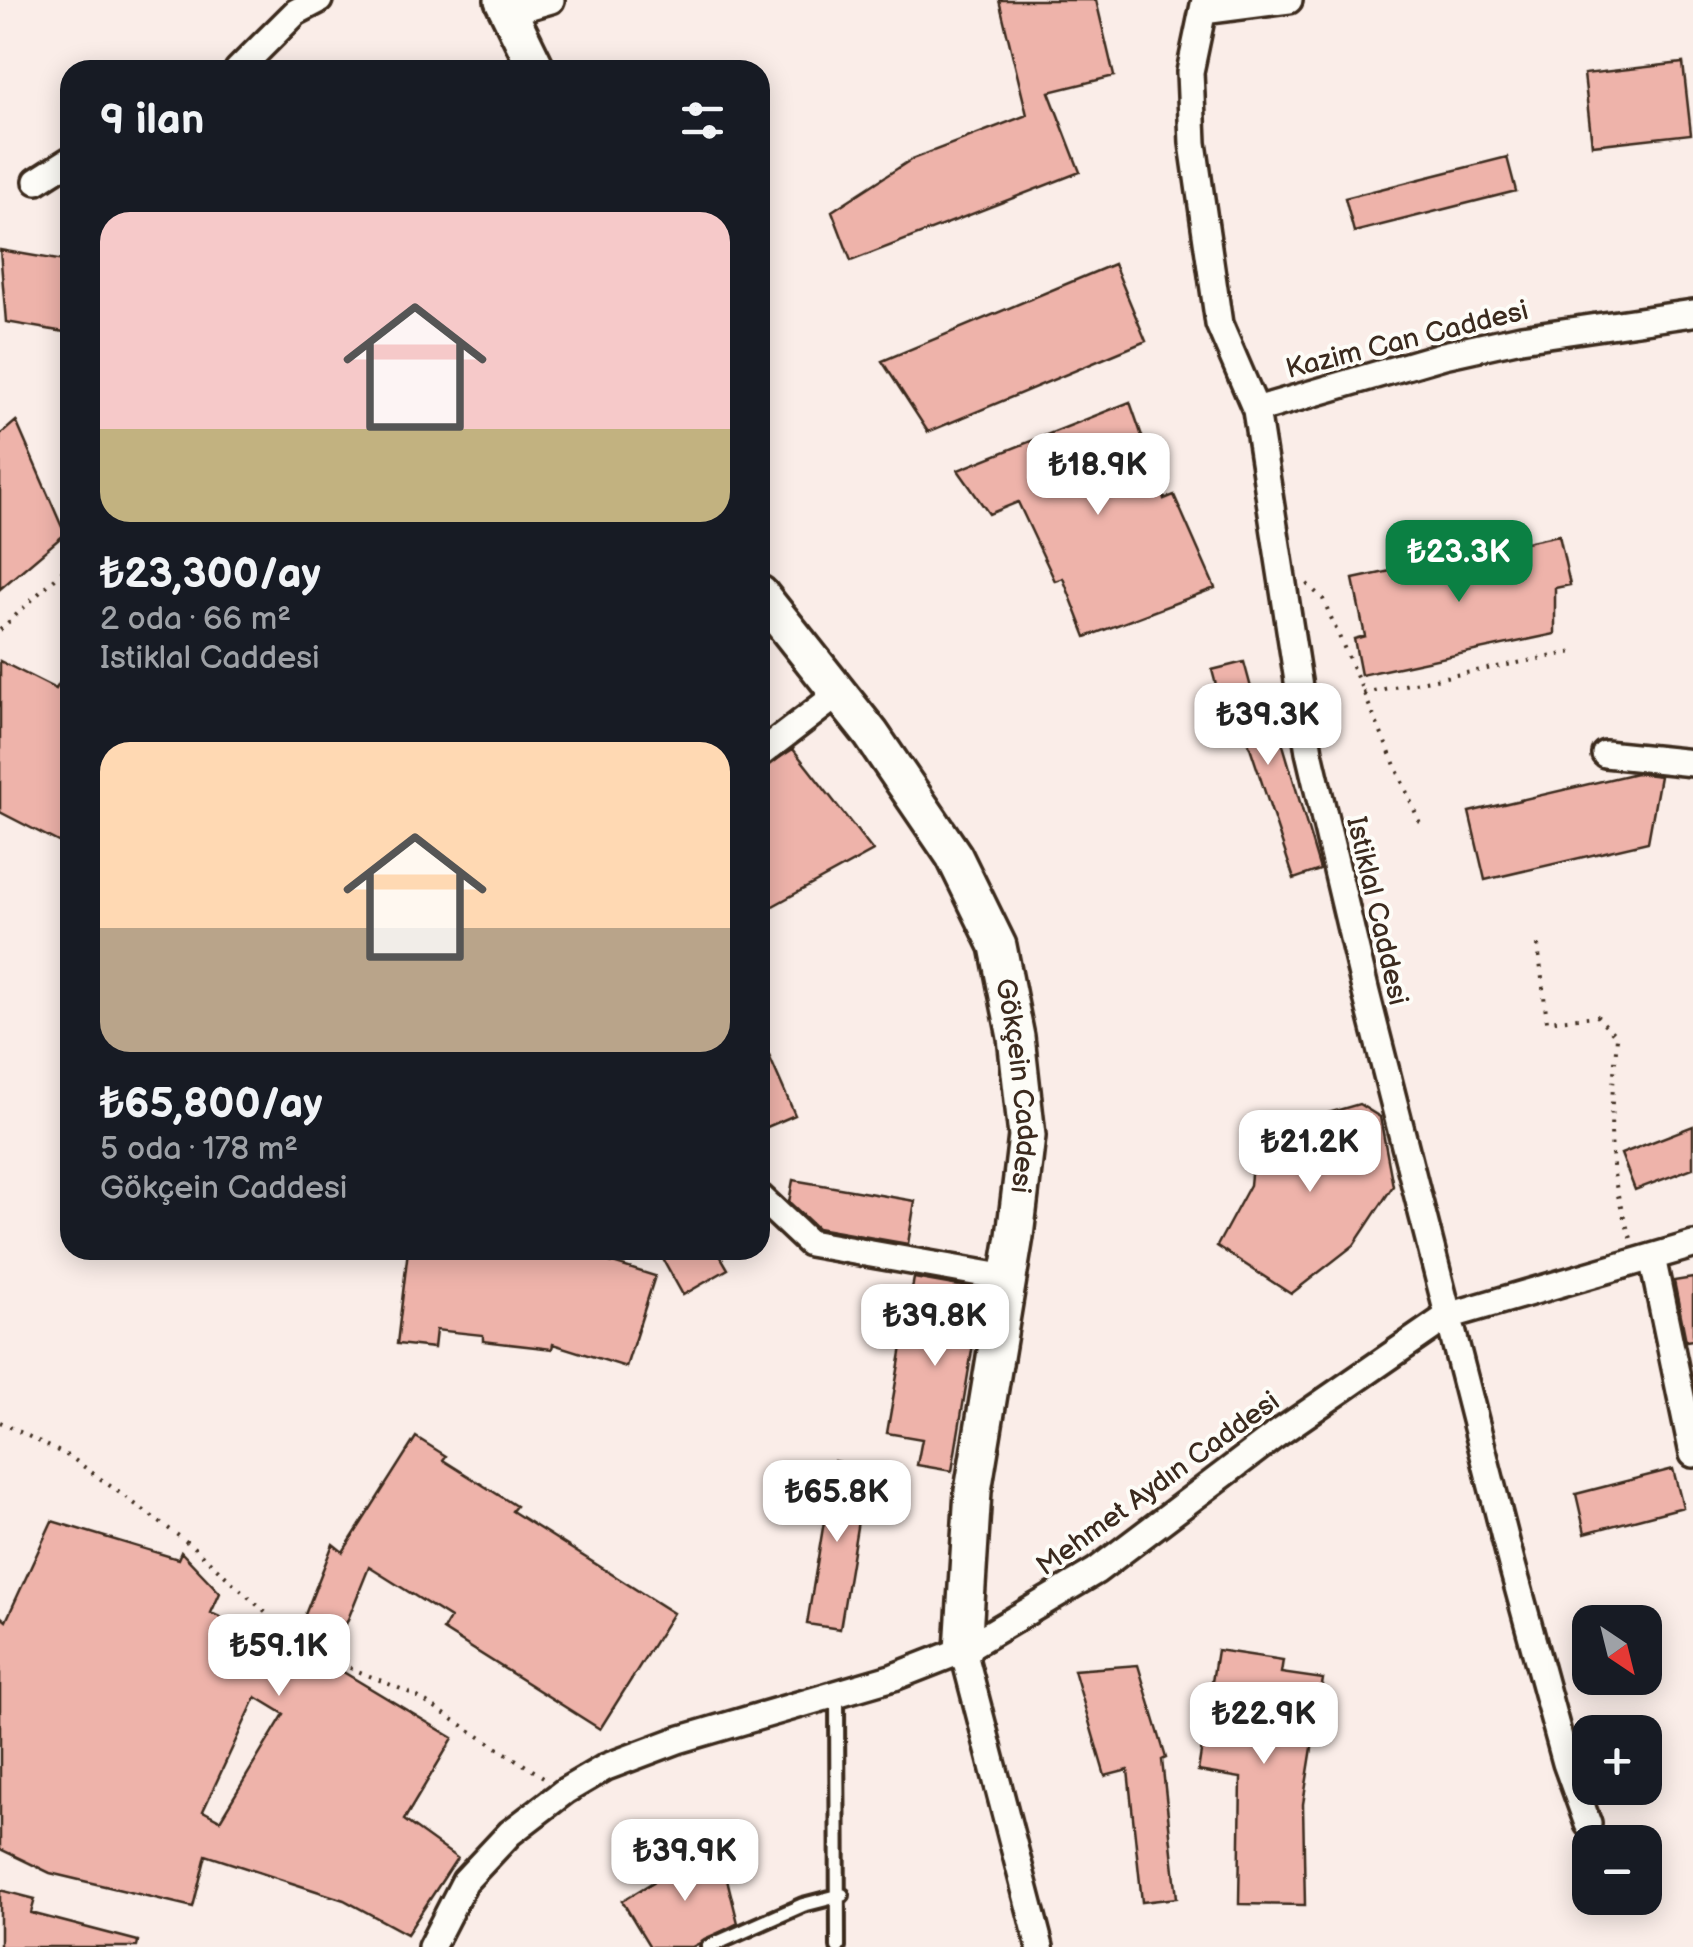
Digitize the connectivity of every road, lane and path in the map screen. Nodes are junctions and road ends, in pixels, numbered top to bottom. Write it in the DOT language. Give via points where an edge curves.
graph roads {
  1 [pos="319,0"];
  2 [pos="551,0"];
  3 [pos="1289,0"];
  4 [pos="1204,5"];
  5 [pos="507,6"];
  6 [pos="248,60"];
  7 [pos="526,60"];
  8 [pos="60,166"];
  9 [pos="37,181"];
  10 [pos="1693,314"];
  11 [pos="1256,410"];
  12 [pos="1280,558"];
  13 [pos="60,573"];
  14 [pos="770,607"];
  15 [pos="0,630"];
  16 [pos="1579,651"];
  17 [pos="1363,693"];
  18 [pos="838,694"];
  19 [pos="770,746"];
  20 [pos="1606,754"];
  21 [pos="1693,764"];
  22 [pos="1420,823"];
  23 [pos="1538,945"];
  24 [pos="770,1206"];
  25 [pos="1693,1245"];
  26 [pos="1646,1259"];
  27 [pos="1008,1278"];
  28 [pos="1448,1316"];
  29 [pos="0,1422"];
  30 [pos="1693,1454"];
  31 [pos="963,1650"];
  32 [pos="837,1694"];
  33 [pos="565,1791"];
  34 [pos="1588,1824"];
  35 [pos="842,1894"];
  36 [pos="431,1947"];
  37 [pos="708,1947"];
  38 [pos="838,1947"];
  39 [pos="1040,1947"];
  1 -- 6 [label="street" via="296,12"];
  2 -- 5 [label="street"];
  3 -- 4 [label="street"];
  4 -- 11 [label="street, Istiklal Caddesi" via="1190,72 1194,143 1218,324"];
  5 -- 7 [label="street"];
  8 -- 9 [label="street"];
  10 -- 11 [label="street, Kazim Can Caddesi" via="1521,338"];
  11 -- 12 [label="street, Istiklal Caddesi"];
  12 -- 17 [label="path" via="1323,599"];
  12 -- 28 [label="street, Istiklal Caddesi" via="1309,752"];
  13 -- 15 [label="path"];
  14 -- 18 [label="street, Gökçein Caddesi"];
  16 -- 17 [label="path"];
  17 -- 22 [label="path"];
  18 -- 19 [label="street"];
  18 -- 27 [label="street, Gökçein Caddesi" via="954,856 998,946 1027,1136"];
  20 -- 21 [label="street"];
  23 -- 26 [label="path" via="1547,1020 1597,1016 1617,1037 1610,1126 1614,1191"];
  24 -- 27 [label="street" via="809,1243"];
  25 -- 26 [label="street, Mehmet Aydın Caddesi"];
  26 -- 28 [label="street, Mehmet Aydın Caddesi"];
  26 -- 30 [label="street"];
  27 -- 31 [label="street, Gökçein Caddesi" via="973,1491"];
  28 -- 31 [label="street, Mehmet Aydın Caddesi" via="1096,1571"];
  28 -- 34 [label="street, Istiklal Caddesi" via="1566,1763"];
  29 -- 33 [label="path" via="72,1458 191,1545 308,1650 413,1694"];
  31 -- 32 [label="street, Mehmet Aydın Caddesi"];
  31 -- 39 [label="street"];
  32 -- 33 [label="street, Mehmet Aydın Caddesi" via="678,1740 606,1767"];
  32 -- 35 [label="lane"];
  33 -- 36 [label="street, Mehmet Aydın Caddesi" via="510,1833 465,1881"];
  35 -- 37 [label="lane"];
  35 -- 38 [label="lane"];
}
